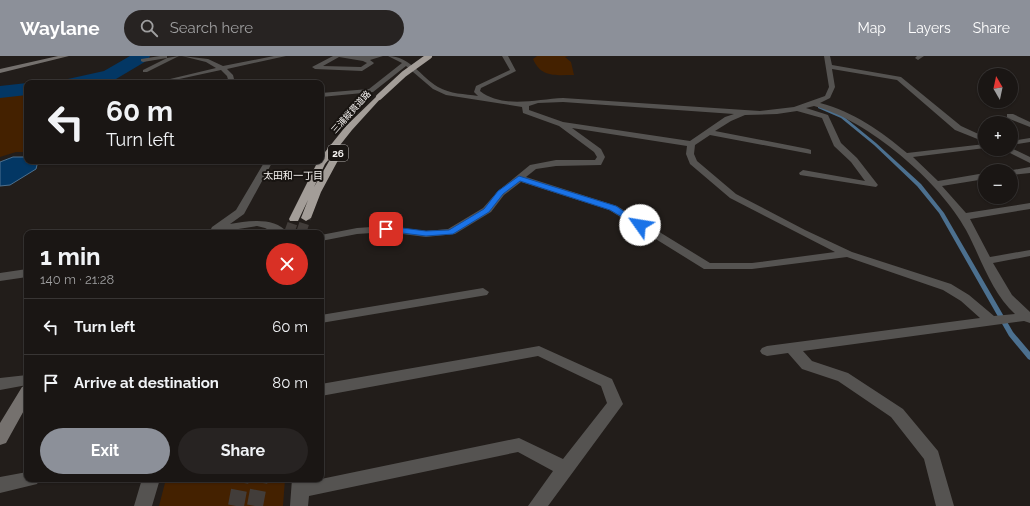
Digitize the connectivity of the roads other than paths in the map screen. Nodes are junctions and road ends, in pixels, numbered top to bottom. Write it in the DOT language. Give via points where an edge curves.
graph roads {
  1 [pos="66,56"];
  2 [pos="175,56"];
  3 [pos="185,56"];
  4 [pos="283,56"];
  5 [pos="338,56"];
  6 [pos="380,56"];
  7 [pos="391,56"];
  8 [pos="429,56"];
  9 [pos="435,56"];
  10 [pos="505,56"];
  11 [pos="827,56"];
  12 [pos="214,58"];
  13 [pos="365,59"];
  14 [pos="143,60"];
  15 [pos="208,60"];
  16 [pos="406,63"];
  17 [pos="830,67"];
  18 [pos="222,68"];
  19 [pos="0,71"];
  20 [pos="144,71"];
  21 [pos="172,80"];
  22 [pos="231,80"];
  23 [pos="324,95"];
  24 [pos="382,97"];
  25 [pos="486,99"];
  26 [pos="816,104"];
  27 [pos="525,105"];
  28 [pos="800,109"];
  29 [pos="745,113"];
  30 [pos="1018,120"];
  31 [pos="562,124"];
  32 [pos="1030,125"];
  33 [pos="709,132"];
  34 [pos="978,137"];
  35 [pos="1030,140"];
  36 [pos="1018,141"];
  37 [pos="691,144"];
  38 [pos="978,147"];
  39 [pos="808,152"];
  40 [pos="1018,154"];
  41 [pos="904,156"];
  42 [pos="324,159"];
  43 [pos="1030,160"];
  44 [pos="267,164"];
  45 [pos="321,164"];
  46 [pos="1030,170"];
  47 [pos="1018,171"];
  48 [pos="803,173"];
  49 [pos="978,177"];
  50 [pos="519,178"];
  51 [pos="935,184"];
  52 [pos="1030,206"];
  53 [pos="963,217"];
  54 [pos="306,218"];
  55 [pos="294,219"];
  56 [pos="213,230"];
  57 [pos="218,230"];
  58 [pos="277,230"];
  59 [pos="324,237"];
  60 [pos="1030,253"];
  61 [pos="848,254"];
  62 [pos="986,261"];
  63 [pos="24,273"];
  64 [pos="0,277"];
  65 [pos="483,292"];
  66 [pos="1029,317"];
  67 [pos="324,318"];
  68 [pos="991,321"];
  69 [pos="792,348"];
  70 [pos="767,351"];
  71 [pos="24,380"];
  72 [pos="0,384"];
  73 [pos="324,389"];
  74 [pos="24,396"];
  75 [pos="0,438"];
  76 [pos="565,469"];
  77 [pos="24,480"];
  78 [pos="150,482"];
  79 [pos="0,485"];
  80 [pos="300,492"];
  81 [pos="143,506"];
  82 [pos="537,506"];
  83 [pos="945,506"];
  1 -- 19 [label="street"];
  2 -- 14 [label="street"];
  2 -- 20 [label="street"];
  3 -- 15 [label="street"];
  4 -- 18 [label="street"];
  5 -- 13 [label="street"];
  5 -- 13 [label="street" via="315,67 362,69 371,63"];
  6 -- 13 [label="street"];
  7 -- 16 [label="street"];
  8 -- 24 [label="highway, 三浦縦貫道路 / 26, bridge" via="404,74"];
  9 -- 24 [label="highway, 三浦縦貫道路 / 26"];
  10 -- 25 [label="street" via="513,71 478,87 477,92"];
  11 -- 17 [label="street"];
  12 -- 15 [label="street"];
  15 -- 18 [label="street"];
  16 -- 23 [label="street" via="371,91"];
  16 -- 25 [label="street" via="435,88 448,94"];
  17 -- 26 [label="street" via="832,87 828,97"];
  17 -- 34 [label="street" via="899,78 958,128"];
  18 -- 21 [label="street"];
  18 -- 22 [label="street" via="230,75"];
  24 -- 42 [label="highway, 三浦縦貫道路 / 26" via="349,128"];
  24 -- 54 [label="highway, 三浦縦貫道路 / 26" via="332,162"];
  25 -- 27 [label="street"];
  26 -- 28 [label="street"];
  26 -- 41 [label="street" via="849,116 877,133"];
  27 -- 29 [label="street" via="537,101 563,100"];
  27 -- 31 [label="street" via="526,111"];
  28 -- 29 [label="street"];
  28 -- 48 [label="street" via="820,114 825,118 837,144 854,160 873,185"];
  29 -- 33 [label="street" via="728,119"];
  30 -- 32 [label="street"];
  31 -- 37 [label="street"];
  31 -- 50 [label="street" via="598,151 601,158 598,163 556,163 533,167"];
  33 -- 37 [label="street"];
  33 -- 39 [label="street"];
  35 -- 36 [label="street"];
  37 -- 61 [label="street" via="690,154 693,162 734,196"];
  38 -- 41 [label="street"];
  40 -- 43 [label="street"];
  41 -- 51 [label="street"];
  44 -- 56 [label="street" via="240,212"];
  45 -- 55 [label="highway, 三浦縦貫道路 / 26"];
  46 -- 47 [label="street"];
  49 -- 51 [label="street"];
  50 -- 59 [label="street" via="501,193 487,210 451,232 426,234 386,229"];
  50 -- 61 [label="street" via="613,208 708,266 752,266"];
  51 -- 53 [label="street"];
  52 -- 53 [label="street"];
  53 -- 62 [label="street"];
  57 -- 58 [label="street" via="257,223"];
  60 -- 62 [label="street"];
  61 -- 68 [label="street" via="947,286"];
  62 -- 66 [label="street" via="1006,296"];
  63 -- 64 [label="street"];
  65 -- 67 [label="street"];
  66 -- 68 [label="street"];
  68 -- 69 [label="street"];
  69 -- 70 [label="street"];
  69 -- 83 [label="street" via="807,365 843,377 897,413 932,456"];
  71 -- 72 [label="street"];
  73 -- 76 [label="street" via="539,351 607,383 615,404"];
  74 -- 75 [label="street"];
  76 -- 80 [label="street" via="519,445"];
  76 -- 82 [label="street"];
  77 -- 79 [label="street"];
  78 -- 81 [label="street"];
}
